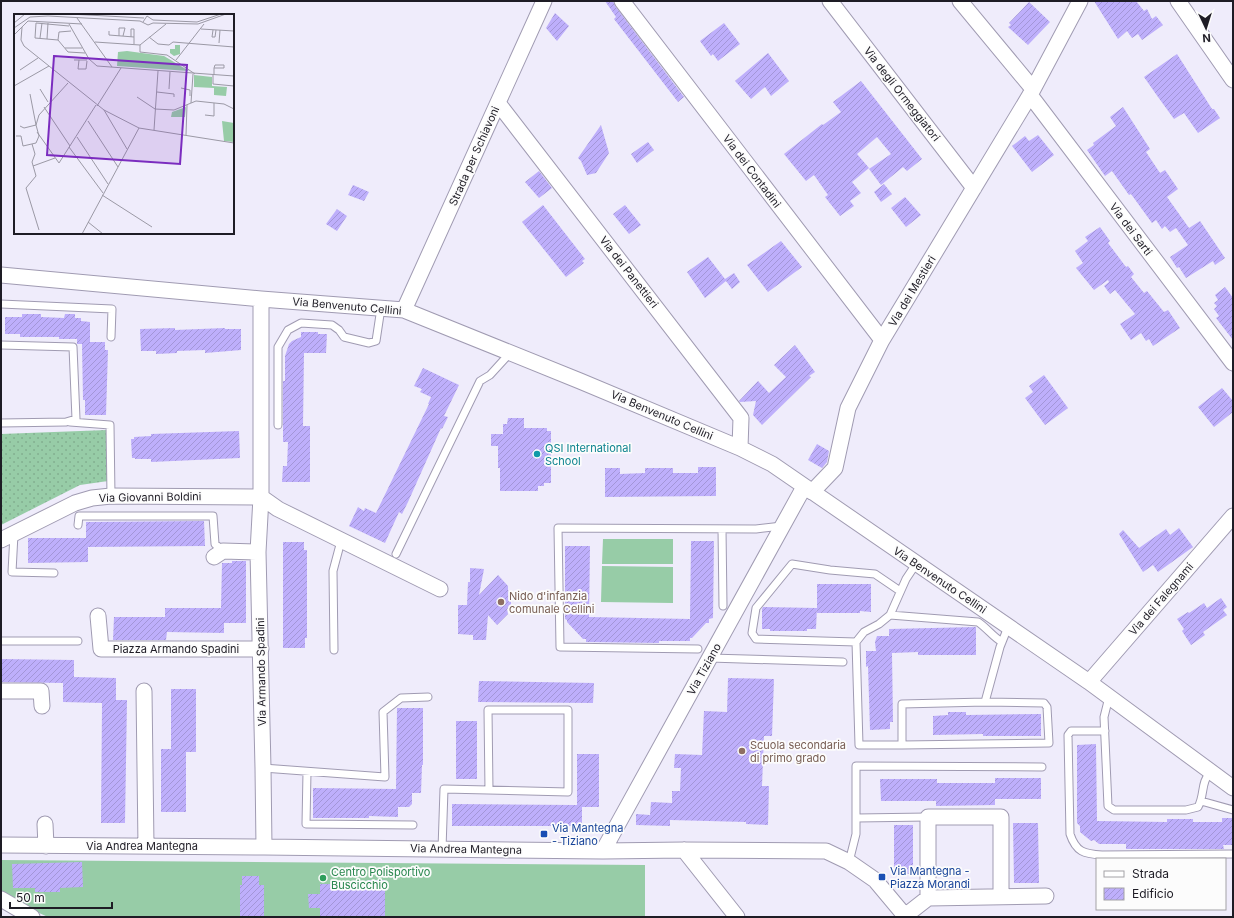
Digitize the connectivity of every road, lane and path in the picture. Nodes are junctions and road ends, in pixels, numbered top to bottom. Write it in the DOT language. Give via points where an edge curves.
graph roads {
  1 [pos="544,1"];
  2 [pos="622,1"];
  3 [pos="830,1"];
  4 [pos="960,1"];
  5 [pos="1080,1"];
  6 [pos="1178,1"];
  7 [pos="1233,80"];
  8 [pos="1031,92"];
  9 [pos="498,103"];
  10 [pos="974,188"];
  11 [pos="1,274"];
  12 [pos="262,299"];
  13 [pos="1,304"];
  14 [pos="381,308"];
  15 [pos="404,310"];
  16 [pos="111,337"];
  17 [pos="882,340"];
  18 [pos="1,344"];
  19 [pos="510,353"];
  20 [pos="1233,363"];
  21 [pos="66,422"];
  22 [pos="1,424"];
  23 [pos="278,425"];
  24 [pos="740,448"];
  25 [pos="808,490"];
  26 [pos="111,496"];
  27 [pos="261,497"];
  28 [pos="1233,516"];
  29 [pos="78,525"];
  30 [pos="782,526"];
  31 [pos="722,528"];
  32 [pos="8,537"];
  33 [pos="341,541"];
  34 [pos="258,552"];
  35 [pos="219,554"];
  36 [pos="396,554"];
  37 [pos="916,564"];
  38 [pos="54,573"];
  39 [pos="440,589"];
  40 [pos="900,591"];
  41 [pos="723,606"];
  42 [pos="890,615"];
  43 [pos="98,616"];
  44 [pos="1008,627"];
  45 [pos="1,641"];
  46 [pos="78,641"];
  47 [pos="856,642"];
  48 [pos="1002,642"];
  49 [pos="261,649"];
  50 [pos="334,650"];
  51 [pos="704,653"];
  52 [pos="844,662"];
  53 [pos="1090,682"];
  54 [pos="1,691"];
  55 [pos="144,691"];
  56 [pos="428,697"];
  57 [pos="1109,697"];
  58 [pos="985,702"];
  59 [pos="42,706"];
  60 [pos="1105,731"];
  61 [pos="902,745"];
  62 [pos="1042,767"];
  63 [pos="263,768"];
  64 [pos="1211,771"];
  65 [pos="307,772"];
  66 [pos="1233,788"];
  67 [pos="489,790"];
  68 [pos="1201,801"];
  69 [pos="1233,810"];
  70 [pos="928,817"];
  71 [pos="857,818"];
  72 [pos="45,824"];
  73 [pos="413,824"];
  74 [pos="1,845"];
  75 [pos="46,846"];
  76 [pos="146,846"];
  77 [pos="264,847"];
  78 [pos="442,849"];
  79 [pos="684,850"];
  80 [pos="603,851"];
  81 [pos="1233,854"];
  82 [pos="849,862"];
  83 [pos="1002,896"];
  84 [pos="1046,896"];
  85 [pos="928,898"];
  86 [pos="1,899"];
  87 [pos="906,916"];
  88 [pos="32,917"];
  89 [pos="737,917"];
  1 -- 9 [label="street, Strada per Schiavoni"];
  2 -- 17 [label="street, Via dei Contadini"];
  3 -- 10 [label="street, Via degli Ormeggiatori"];
  4 -- 8 [label="street, Via dei Sarti"];
  5 -- 8 [label="street"];
  6 -- 7 [label="street"];
  8 -- 10 [label="street, Via dei Mestieri"];
  8 -- 20 [label="street, Via dei Sarti"];
  9 -- 15 [label="street, Strada per Schiavoni"];
  9 -- 24 [label="street, Via dei Panettieri" via="741,418"];
  10 -- 17 [label="street, Via dei Mestieri"];
  11 -- 12 [label="street, Via Benvenuto Cellini"];
  12 -- 14 [label="street, Via Benvenuto Cellini"];
  12 -- 27 [label="street, Via Armando Spadini"];
  13 -- 16 [label="lane" via="112,309"];
  14 -- 15 [label="street, Via Benvenuto Cellini"];
  14 -- 23 [label="lane" via="376,341 344,337 332,325 301,323 288,330 278,347"];
  15 -- 19 [label="street, Via Benvenuto Cellini"];
  17 -- 25 [label="street, Via dei Mestieri" via="848,408 835,468"];
  18 -- 21 [label="lane" via="73,347 76,419"];
  19 -- 24 [label="street, Via Benvenuto Cellini"];
  19 -- 36 [label="lane" via="490,375 480,381"];
  21 -- 22 [label="lane"];
  21 -- 26 [label="lane" via="110,425"];
  24 -- 25 [label="street, Via Benvenuto Cellini" via="772,464"];
  25 -- 30 [label="street, Via Tiziano"];
  25 -- 37 [label="street, Via Benvenuto Cellini"];
  26 -- 27 [label="street, Via Giovanni Boldini"];
  26 -- 32 [label="street, Via Giovanni Boldini" via="75,502"];
  27 -- 33 [label="street" via="278,509"];
  27 -- 34 [label="street, Via Armando Spadini"];
  28 -- 53 [label="street, Via dei Falegnami"];
  29 -- 35 [label="lane" via="79,516 213,516 215,544"];
  30 -- 31 [label="lane" via="756,529"];
  30 -- 51 [label="street, Via Tiziano"];
  31 -- 41 [label="lane"];
  31 -- 51 [label="lane" via="558,528 560,647"];
  32 -- 38 [label="lane" via="12,572"];
  33 -- 39 [label="street"];
  33 -- 50 [label="lane" via="333,571"];
  34 -- 35 [label="street"];
  34 -- 49 [label="street, Via Armando Spadini"];
  37 -- 40 [label="lane"];
  37 -- 44 [label="street, Via Benvenuto Cellini"];
  40 -- 42 [label="lane"];
  40 -- 47 [label="lane" via="875,574 792,564 756,608 752,633 756,639"];
  42 -- 47 [label="lane" via="880,624 864,632"];
  42 -- 48 [label="lane" via="978,622"];
  43 -- 49 [label="street, Piazza Armando Spadini" via="102,649"];
  44 -- 48 [label="lane"];
  44 -- 53 [label="street, Via Benvenuto Cellini"];
  45 -- 46 [label="lane"];
  47 -- 61 [label="lane" via="859,745"];
  48 -- 58 [label="lane"];
  49 -- 63 [label="street, Via Armando Spadini"];
  51 -- 52 [label="lane"];
  51 -- 80 [label="street, Via Tiziano"];
  53 -- 57 [label="street, Via Benvenuto Cellini"];
  54 -- 59 [label="street" via="41,691"];
  55 -- 76 [label="street"];
  56 -- 65 [label="lane" via="401,698 383,712 385,777"];
  57 -- 60 [label="lane" via="1104,718"];
  57 -- 64 [label="street, Via Benvenuto Cellini"];
  58 -- 61 [label="lane" via="902,704"];
  58 -- 61 [label="lane" via="1044,703 1047,707 1049,743"];
  60 -- 68 [label="lane" via="1108,806 1114,810 1186,810 1198,807"];
  60 -- 81 [label="lane" via="1071,731 1068,736 1070,834 1079,850 1102,855"];
  62 -- 71 [label="lane" via="856,766"];
  63 -- 65 [label="lane"];
  63 -- 77 [label="street, Via Armando Spadini"];
  64 -- 66 [label="street, Via Benvenuto Cellini"];
  64 -- 68 [label="lane" via="1205,778"];
  65 -- 73 [label="lane" via="306,824"];
  67 -- 67 [label="lane" via="568,792 568,710 488,710"];
  67 -- 78 [label="lane" via="444,789"];
  68 -- 69 [label="lane"];
  70 -- 71 [label="lane"];
  70 -- 83 [label="street" via="1001,817"];
  70 -- 85 [label="street"];
  71 -- 82 [label="lane"];
  72 -- 75 [label="street"];
  74 -- 75 [label="street, Via Andrea Mantegna"];
  75 -- 76 [label="street, Via Andrea Mantegna"];
  76 -- 77 [label="street, Via Andrea Mantegna"];
  77 -- 78 [label="street, Via Andrea Mantegna"];
  78 -- 80 [label="street, Via Andrea Mantegna"];
  79 -- 80 [label="street, Via Andrea Mantegna"];
  79 -- 82 [label="street, Via Andrea Mantegna" via="826,851"];
  79 -- 89 [label="street"];
  82 -- 87 [label="street, Via Andrea Mantegna" via="875,880"];
  83 -- 84 [label="street"];
  83 -- 85 [label="street"];
  85 -- 87 [label="street"];
  86 -- 88 [label="street"];
}
